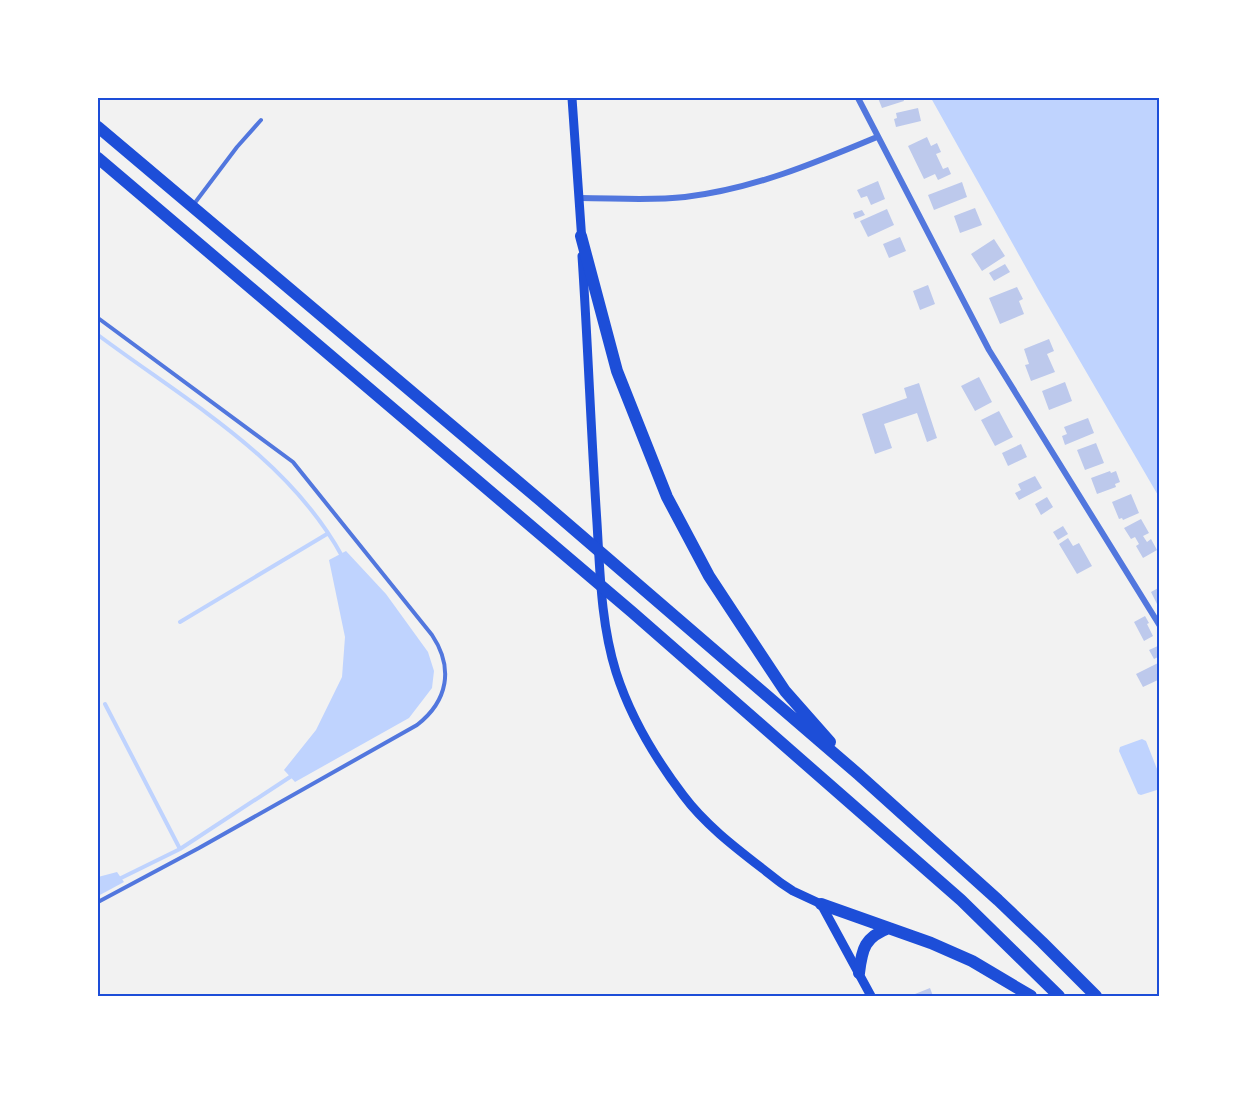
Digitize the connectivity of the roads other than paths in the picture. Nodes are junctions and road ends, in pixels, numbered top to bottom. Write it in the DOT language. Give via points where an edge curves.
graph roads {
  1 [pos="572,98"];
  2 [pos="858,98"];
  3 [pos="261,120"];
  4 [pos="98,127"];
  5 [pos="877,137"];
  6 [pos="98,158"];
  7 [pos="580,198"];
  8 [pos="191,207"];
  9 [pos="581,236"];
  10 [pos="98,318"];
  11 [pos="1160,626"];
  12 [pos="858,774"];
  13 [pos="98,902"];
  14 [pos="821,904"];
  15 [pos="889,928"];
  16 [pos="859,973"];
  17 [pos="871,996"];
  18 [pos="1031,996"];
  19 [pos="1059,996"];
  20 [pos="1096,996"];
  1 -- 7 [label="main road"];
  2 -- 5 [label="street"];
  3 -- 8 [label="lane"];
  4 -- 8 [label="highway"];
  5 -- 7 [label="street" via="788,174 714,193 683,198"];
  5 -- 11 [label="street" via="989,350"];
  6 -- 19 [label="highway" via="632,612 961,900"];
  7 -- 9 [label="main road"];
  8 -- 12 [label="highway"];
  9 -- 12 [label="highway" via="617,370 649,455 687,537 785,691"];
  9 -- 14 [label="main road" via="603,615 616,674 640,731 699,814 781,883"];
  10 -- 13 [label="lane" via="292,462 432,635 445,670 439,701 417,725"];
  12 -- 20 [label="highway" via="998,900"];
  14 -- 15 [label="highway"];
  14 -- 16 [label="main road"];
  15 -- 16 [label="highway" via="874,934 861,952"];
  15 -- 18 [label="highway" via="972,961"];
  16 -- 17 [label="main road"];
}
